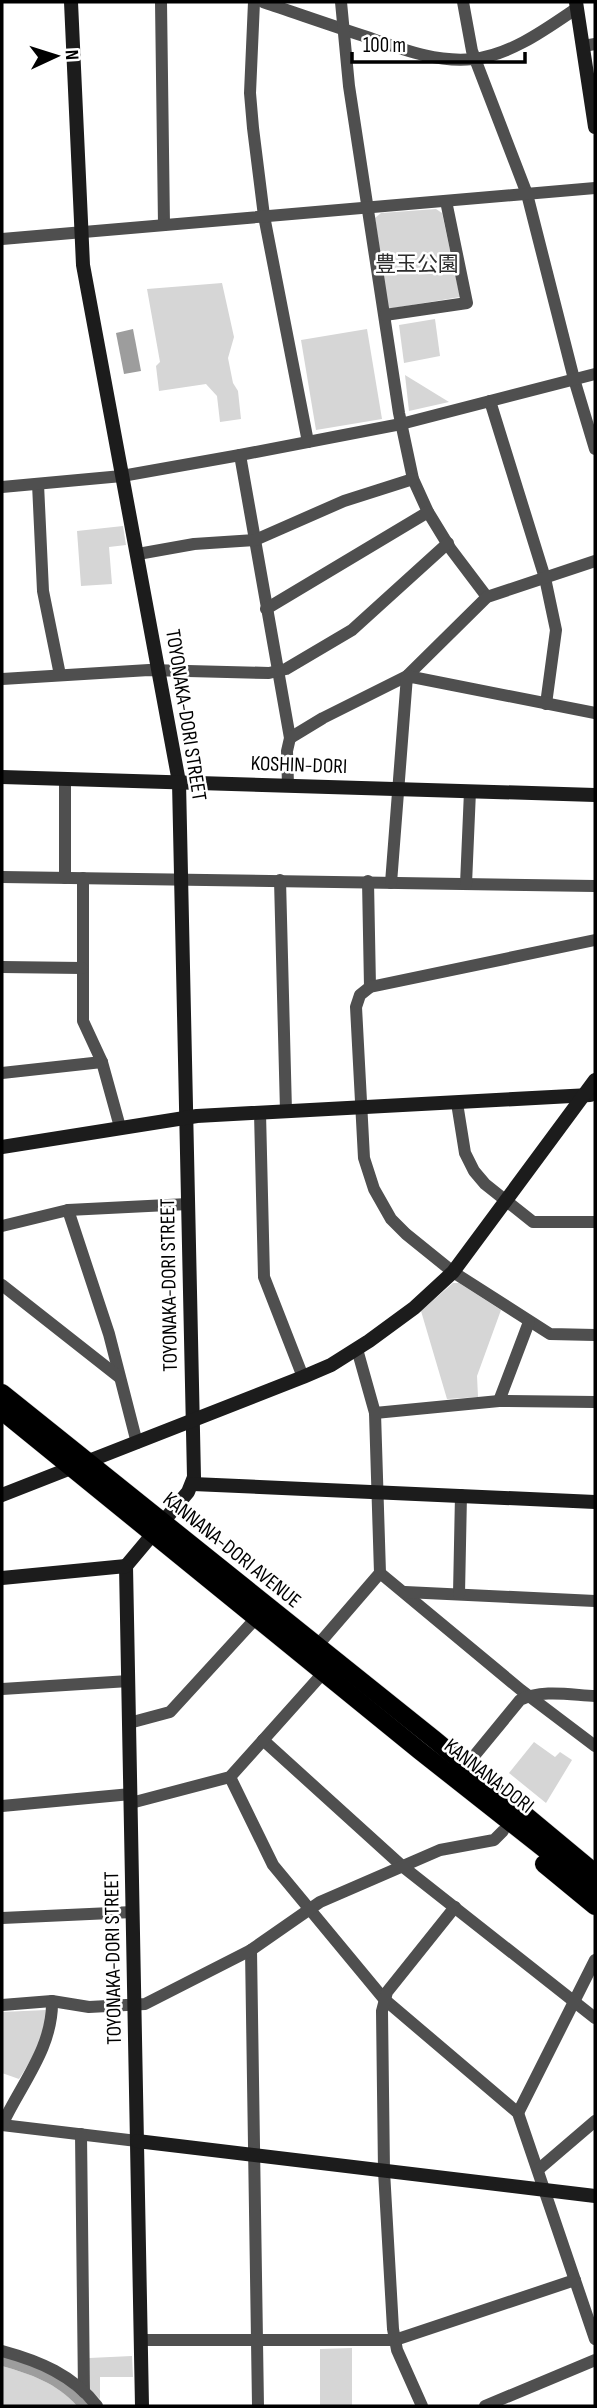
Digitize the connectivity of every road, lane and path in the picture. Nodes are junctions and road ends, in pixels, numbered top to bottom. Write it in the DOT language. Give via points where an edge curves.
graph roads {
  1 [pos="71,2"];
  2 [pos="161,2"];
  3 [pos="254,2"];
  4 [pos="263,2"];
  5 [pos="341,2"];
  6 [pos="463,2"];
  7 [pos="577,5"];
  8 [pos="343,29"];
  9 [pos="589,45"];
  10 [pos="475,59"];
  11 [pos="595,127"];
  12 [pos="595,188"];
  13 [pos="527,194"];
  14 [pos="446,201"];
  15 [pos="368,208"];
  16 [pos="264,216"];
  17 [pos="164,225"];
  18 [pos="81,232"];
  19 [pos="2,239"];
  20 [pos="385,316"];
  21 [pos="595,374"];
  22 [pos="574,379"];
  23 [pos="489,401"];
  24 [pos="401,424"];
  25 [pos="308,442"];
  26 [pos="595,449"];
  27 [pos="240,455"];
  28 [pos="122,476"];
  29 [pos="413,479"];
  30 [pos="38,484"];
  31 [pos="2,487"];
  32 [pos="428,512"];
  33 [pos="255,540"];
  34 [pos="448,543"];
  35 [pos="138,554"];
  36 [pos="595,561"];
  37 [pos="545,578"];
  38 [pos="488,597"];
  39 [pos="266,608"];
  40 [pos="159,671"];
  41 [pos="277,672"];
  42 [pos="60,675"];
  43 [pos="407,677"];
  44 [pos="2,679"];
  45 [pos="545,704"];
  46 [pos="595,713"];
  47 [pos="290,738"];
  48 [pos="2,777"];
  49 [pos="65,779"];
  50 [pos="179,782"];
  51 [pos="288,786"];
  52 [pos="398,789"];
  53 [pos="470,791"];
  54 [pos="595,795"];
  55 [pos="2,877"];
  56 [pos="65,878"];
  57 [pos="83,878"];
  58 [pos="182,879"];
  59 [pos="279,880"];
  60 [pos="368,881"];
  61 [pos="391,883"];
  62 [pos="466,884"];
  63 [pos="595,886"];
  64 [pos="595,940"];
  65 [pos="2,967"];
  66 [pos="82,968"];
  67 [pos="370,987"];
  68 [pos="102,1062"];
  69 [pos="2,1073"];
  70 [pos="595,1080"];
  71 [pos="590,1095"];
  72 [pos="457,1103"];
  73 [pos="360,1108"];
  74 [pos="286,1111"];
  75 [pos="260,1113"];
  76 [pos="187,1118"];
  77 [pos="121,1127"];
  78 [pos="2,1147"];
  79 [pos="506,1202"];
  80 [pos="188,1204"];
  81 [pos="68,1210"];
  82 [pos="595,1222"];
  83 [pos="2,1226"];
  84 [pos="453,1272"];
  85 [pos="2,1285"];
  86 [pos="529,1322"];
  87 [pos="595,1335"];
  88 [pos="357,1349"];
  89 [pos="119,1377"];
  90 [pos="303,1377"];
  91 [pos="2,1393"];
  92 [pos="499,1401"];
  93 [pos="595,1402"];
  94 [pos="2,1411"];
  95 [pos="375,1413"];
  96 [pos="192,1421"];
  97 [pos="137,1443"];
  98 [pos="79,1465"];
  99 [pos="192,1483"];
  100 [pos="377,1492"];
  101 [pos="2,1495"];
  102 [pos="461,1495"];
  103 [pos="595,1502"];
  104 [pos="158,1529"];
  105 [pos="126,1566"];
  106 [pos="380,1573"];
  107 [pos="2,1578"];
  108 [pos="405,1592"];
  109 [pos="458,1594"];
  110 [pos="595,1601"];
  111 [pos="257,1617"];
  112 [pos="317,1646"];
  113 [pos="324,1672"];
  114 [pos="129,1681"];
  115 [pos="2,1689"];
  116 [pos="529,1696"];
  117 [pos="595,1696"];
  118 [pos="130,1723"];
  119 [pos="263,1740"];
  120 [pos="435,1740"];
  121 [pos="595,1746"];
  122 [pos="420,1751"];
  123 [pos="468,1764"];
  124 [pos="230,1777"];
  125 [pos="131,1798"];
  126 [pos="2,1806"];
  127 [pos="503,1830"];
  128 [pos="533,1832"];
  129 [pos="595,1859"];
  130 [pos="402,1866"];
  131 [pos="595,1873"];
  132 [pos="595,1889"];
  133 [pos="595,1906"];
  134 [pos="455,1907"];
  135 [pos="312,1909"];
  136 [pos="133,1912"];
  137 [pos="2,1917"];
  138 [pos="251,1951"];
  139 [pos="595,1960"];
  140 [pos="384,1999"];
  141 [pos="52,2001"];
  142 [pos="575,2002"];
  143 [pos="2,2005"];
  144 [pos="135,2005"];
  145 [pos="595,2018"];
  146 [pos="518,2113"];
  147 [pos="595,2121"];
  148 [pos="2,2125"];
  149 [pos="81,2134"];
  150 [pos="137,2141"];
  151 [pos="255,2155"];
  152 [pos="539,2169"];
  153 [pos="384,2171"];
  154 [pos="545,2190"];
  155 [pos="595,2196"];
  156 [pos="575,2280"];
  157 [pos="595,2339"];
  158 [pos="141,2340"];
  159 [pos="257,2340"];
  160 [pos="394,2340"];
  161 [pos="2,2351"];
  162 [pos="595,2360"];
  163 [pos="84,2392"];
  164 [pos="97,2406"];
  165 [pos="142,2406"];
  166 [pos="258,2406"];
  167 [pos="422,2406"];
  168 [pos="485,2406"];
  1 -- 18 [label="street, TOYONAKA-DORI STREET"];
  2 -- 17 [label="street"];
  3 -- 16 [label="street" via="250,93"];
  4 -- 8 [label="street"];
  5 -- 8 [label="street"];
  6 -- 10 [label="street"];
  7 -- 9 [label="street"];
  7 -- 10 [label="street" via="524,42"];
  8 -- 10 [label="street" via="420,54"];
  8 -- 15 [label="street"];
  9 -- 11 [label="street"];
  10 -- 13 [label="street"];
  12 -- 13 [label="street"];
  13 -- 14 [label="street"];
  13 -- 22 [label="street"];
  14 -- 15 [label="street"];
  14 -- 20 [label="street" via="467,303"];
  15 -- 16 [label="street"];
  15 -- 20 [label="street"];
  16 -- 17 [label="street"];
  16 -- 25 [label="street"];
  17 -- 18 [label="street"];
  18 -- 19 [label="street"];
  18 -- 28 [label="street, TOYONAKA-DORI STREET"];
  20 -- 24 [label="street"];
  21 -- 22 [label="street"];
  22 -- 23 [label="street"];
  22 -- 26 [label="street"];
  23 -- 24 [label="street"];
  23 -- 37 [label="street"];
  24 -- 25 [label="street"];
  24 -- 29 [label="street"];
  25 -- 27 [label="street"];
  27 -- 28 [label="street"];
  27 -- 33 [label="street"];
  28 -- 30 [label="street"];
  28 -- 35 [label="street, TOYONAKA-DORI STREET"];
  29 -- 32 [label="street"];
  29 -- 33 [label="street" via="344,501"];
  30 -- 31 [label="street"];
  30 -- 42 [label="street" via="43,591"];
  32 -- 34 [label="street"];
  32 -- 39 [label="street"];
  33 -- 35 [label="street"];
  33 -- 39 [label="street"];
  34 -- 38 [label="street"];
  34 -- 41 [label="street" via="352,630"];
  35 -- 40 [label="street, TOYONAKA-DORI STREET"];
  36 -- 37 [label="street"];
  37 -- 38 [label="street"];
  37 -- 45 [label="street" via="556,630"];
  38 -- 43 [label="street"];
  39 -- 41 [label="street"];
  40 -- 41 [label="street"];
  40 -- 42 [label="street"];
  40 -- 50 [label="street, TOYONAKA-DORI STREET"];
  41 -- 47 [label="street"];
  42 -- 44 [label="street"];
  43 -- 45 [label="street"];
  43 -- 47 [label="street"];
  43 -- 52 [label="street"];
  45 -- 46 [label="street"];
  47 -- 51 [label="street"];
  48 -- 49 [label="street, KOSHIN-DORI"];
  49 -- 50 [label="street, KOSHIN-DORI"];
  49 -- 56 [label="street"];
  50 -- 51 [label="street, KOSHIN-DORI"];
  50 -- 58 [label="street, TOYONAKA-DORI STREET"];
  51 -- 52 [label="street, KOSHIN-DORI"];
  52 -- 53 [label="street, KOSHIN-DORI"];
  52 -- 61 [label="street"];
  53 -- 54 [label="street, KOSHIN-DORI"];
  53 -- 62 [label="street"];
  55 -- 56 [label="street"];
  56 -- 57 [label="street"];
  57 -- 58 [label="street"];
  57 -- 66 [label="street"];
  58 -- 59 [label="street"];
  58 -- 76 [label="street, TOYONAKA-DORI STREET"];
  59 -- 60 [label="street"];
  59 -- 74 [label="street"];
  60 -- 61 [label="street"];
  60 -- 67 [label="street"];
  61 -- 62 [label="street"];
  62 -- 63 [label="street"];
  64 -- 67 [label="street"];
  65 -- 66 [label="street"];
  66 -- 68 [label="street" via="83,1021"];
  67 -- 73 [label="street" via="360,995 356,1007"];
  68 -- 69 [label="street"];
  68 -- 77 [label="street"];
  70 -- 71 [label="street"];
  71 -- 72 [label="street"];
  71 -- 79 [label="street"];
  72 -- 73 [label="street"];
  72 -- 79 [label="street" via="469,1163"];
  73 -- 74 [label="street"];
  73 -- 84 [label="street" via="364,1158 380,1203 399,1228"];
  74 -- 75 [label="street"];
  75 -- 76 [label="street"];
  75 -- 90 [label="street" via="264,1277"];
  76 -- 77 [label="street"];
  76 -- 80 [label="street, TOYONAKA-DORI STREET"];
  77 -- 78 [label="street"];
  79 -- 82 [label="street" via="533,1222"];
  79 -- 84 [label="street"];
  80 -- 81 [label="street"];
  80 -- 96 [label="street, TOYONAKA-DORI STREET"];
  81 -- 83 [label="street"];
  81 -- 89 [label="street"];
  84 -- 86 [label="street"];
  84 -- 88 [label="street" via="414,1308"];
  85 -- 89 [label="street"];
  86 -- 87 [label="street" via="550,1335"];
  86 -- 92 [label="street"];
  88 -- 90 [label="street"];
  88 -- 95 [label="street"];
  89 -- 97 [label="street"];
  90 -- 96 [label="street"];
  91 -- 98 [label="main road, KANNANA-DORI AVENUE"];
  92 -- 93 [label="street"];
  92 -- 95 [label="street"];
  94 -- 98 [label="main road, KANNANA-DORI AVENUE"];
  95 -- 100 [label="street"];
  96 -- 97 [label="street"];
  96 -- 99 [label="street, TOYONAKA-DORI STREET"];
  97 -- 98 [label="street"];
  98 -- 101 [label="street"];
  98 -- 104 [label="main road, KANNANA-DORI AVENUE"];
  99 -- 100 [label="street"];
  99 -- 104 [label="street"];
  100 -- 102 [label="street"];
  100 -- 106 [label="street"];
  102 -- 103 [label="street"];
  102 -- 109 [label="street"];
  104 -- 105 [label="street"];
  104 -- 111 [label="main road, KANNANA-DORI AVENUE"];
  104 -- 112 [label="main road, KANNANA-DORI AVENUE"];
  105 -- 107 [label="street"];
  105 -- 114 [label="street, TOYONAKA-DORI STREET"];
  106 -- 108 [label="street"];
  106 -- 112 [label="street"];
  108 -- 109 [label="street"];
  108 -- 116 [label="street"];
  109 -- 110 [label="street"];
  111 -- 113 [label="main road, KANNANA-DORI AVENUE"];
  111 -- 118 [label="street" via="170,1712"];
  112 -- 120 [label="main road, KANNANA-DORI AVENUE"];
  113 -- 119 [label="street"];
  113 -- 122 [label="main road, KANNANA-DORI AVENUE"];
  114 -- 115 [label="street"];
  114 -- 118 [label="street, TOYONAKA-DORI STREET"];
  116 -- 117 [label="street"];
  116 -- 121 [label="street"];
  116 -- 123 [label="street" via="520,1700"];
  118 -- 125 [label="street, TOYONAKA-DORI STREET"];
  119 -- 124 [label="street"];
  119 -- 130 [label="street"];
  120 -- 123 [label="main road, KANNANA DORI"];
  122 -- 127 [label="main road"];
  122 -- 128 [label="main road, KANNANA DORI"];
  123 -- 128 [label="main road, KANNANA DORI"];
  123 -- 129 [label="main road" via="494,1777"];
  124 -- 125 [label="street"];
  124 -- 135 [label="street" via="273,1865"];
  125 -- 126 [label="street"];
  125 -- 136 [label="street, TOYONAKA-DORI STREET"];
  127 -- 130 [label="street" via="494,1840 440,1850"];
  127 -- 133 [label="main road"];
  128 -- 131 [label="main road"];
  128 -- 132 [label="main road"];
  130 -- 134 [label="street"];
  130 -- 135 [label="street"];
  134 -- 140 [label="street"];
  134 -- 142 [label="street"];
  135 -- 138 [label="street"];
  135 -- 140 [label="street"];
  136 -- 137 [label="street"];
  136 -- 144 [label="street, TOYONAKA-DORI STREET"];
  138 -- 144 [label="street"];
  138 -- 151 [label="street"];
  139 -- 142 [label="street"];
  140 -- 146 [label="street"];
  140 -- 153 [label="street"];
  141 -- 143 [label="street"];
  141 -- 144 [label="street" via="89,2007"];
  141 -- 148 [label="street" via="44,2047"];
  142 -- 145 [label="street"];
  142 -- 146 [label="street"];
  144 -- 150 [label="street, TOYONAKA-DORI STREET"];
  146 -- 152 [label="street"];
  147 -- 152 [label="street"];
  148 -- 149 [label="street"];
  149 -- 150 [label="street"];
  149 -- 163 [label="street"];
  150 -- 151 [label="street"];
  150 -- 158 [label="street, TOYONAKA-DORI STREET"];
  151 -- 153 [label="street"];
  151 -- 159 [label="street"];
  152 -- 154 [label="street"];
  153 -- 154 [label="street"];
  153 -- 160 [label="street"];
  154 -- 155 [label="street"];
  154 -- 156 [label="street"];
  156 -- 157 [label="street"];
  156 -- 160 [label="street"];
  158 -- 159 [label="street"];
  158 -- 165 [label="street, TOYONAKA-DORI STREET"];
  159 -- 160 [label="street"];
  159 -- 166 [label="street"];
  160 -- 167 [label="street"];
  161 -- 163 [label="street" via="50,2367"];
  162 -- 168 [label="street"];
  163 -- 164 [label="street"];
}
